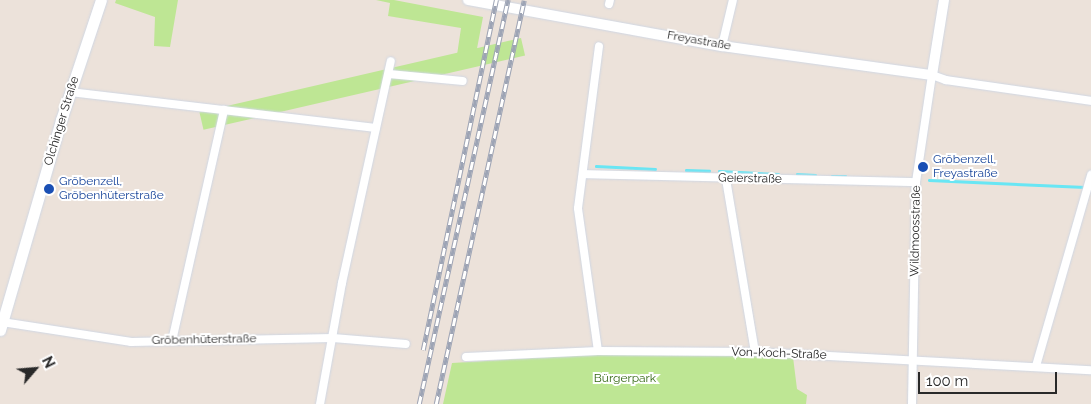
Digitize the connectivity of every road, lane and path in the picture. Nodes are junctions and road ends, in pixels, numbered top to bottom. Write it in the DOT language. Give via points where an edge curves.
graph roads {
  1 [pos="101,0"];
  2 [pos="468,0"];
  3 [pos="733,0"];
  4 [pos="944,0"];
  5 [pos="599,46"];
  6 [pos="722,46"];
  7 [pos="391,61"];
  8 [pos="389,74"];
  9 [pos="932,75"];
  10 [pos="463,81"];
  11 [pos="70,92"];
  12 [pos="1091,101"];
  13 [pos="224,110"];
  14 [pos="376,128"];
  15 [pos="583,174"];
  16 [pos="1091,175"];
  17 [pos="726,179"];
  18 [pos="916,182"];
  19 [pos="1,326"];
  20 [pos="333,338"];
  21 [pos="172,341"];
  22 [pos="406,344"];
  23 [pos="598,351"];
  24 [pos="755,352"];
  25 [pos="466,357"];
  26 [pos="913,360"];
  27 [pos="1036,366"];
  28 [pos="1091,370"];
  29 [pos="320,404"];
  30 [pos="912,404"];
  1 -- 11 [label="main road, Olchinger Straße"];
  2 -- 6 [label="street, Freyastraße"];
  3 -- 6 [label="street"];
  4 -- 9 [label="street, Wildmoosstraße"];
  5 -- 15 [label="street"];
  6 -- 9 [label="street, Freyastraße"];
  7 -- 8 [label="street"];
  8 -- 10 [label="street"];
  8 -- 14 [label="street"];
  9 -- 12 [label="street" via="946,80"];
  9 -- 18 [label="street, Wildmoosstraße"];
  11 -- 13 [label="street"];
  11 -- 19 [label="main road, Olchinger Straße"];
  13 -- 14 [label="street"];
  13 -- 21 [label="street"];
  14 -- 20 [label="street"];
  15 -- 17 [label="street, Geierstraße"];
  15 -- 23 [label="street" via="578,208"];
  16 -- 27 [label="street"];
  17 -- 18 [label="street, Geierstraße"];
  17 -- 24 [label="street"];
  18 -- 26 [label="street, Wildmoosstraße"];
  19 -- 21 [label="street, Gröbenhüterstraße" via="132,342"];
  20 -- 21 [label="street, Gröbenhüterstraße"];
  20 -- 22 [label="street, Gröbenhüterstraße"];
  20 -- 29 [label="street"];
  23 -- 24 [label="street, Von-Koch-Straße"];
  23 -- 25 [label="street, Von-Koch-Straße" via="548,356"];
  24 -- 26 [label="street, Von-Koch-Straße"];
  26 -- 27 [label="street, Von-Koch-Straße"];
  26 -- 30 [label="street, Wildmoosstraße"];
  27 -- 28 [label="street, Von-Koch-Straße"];
}
